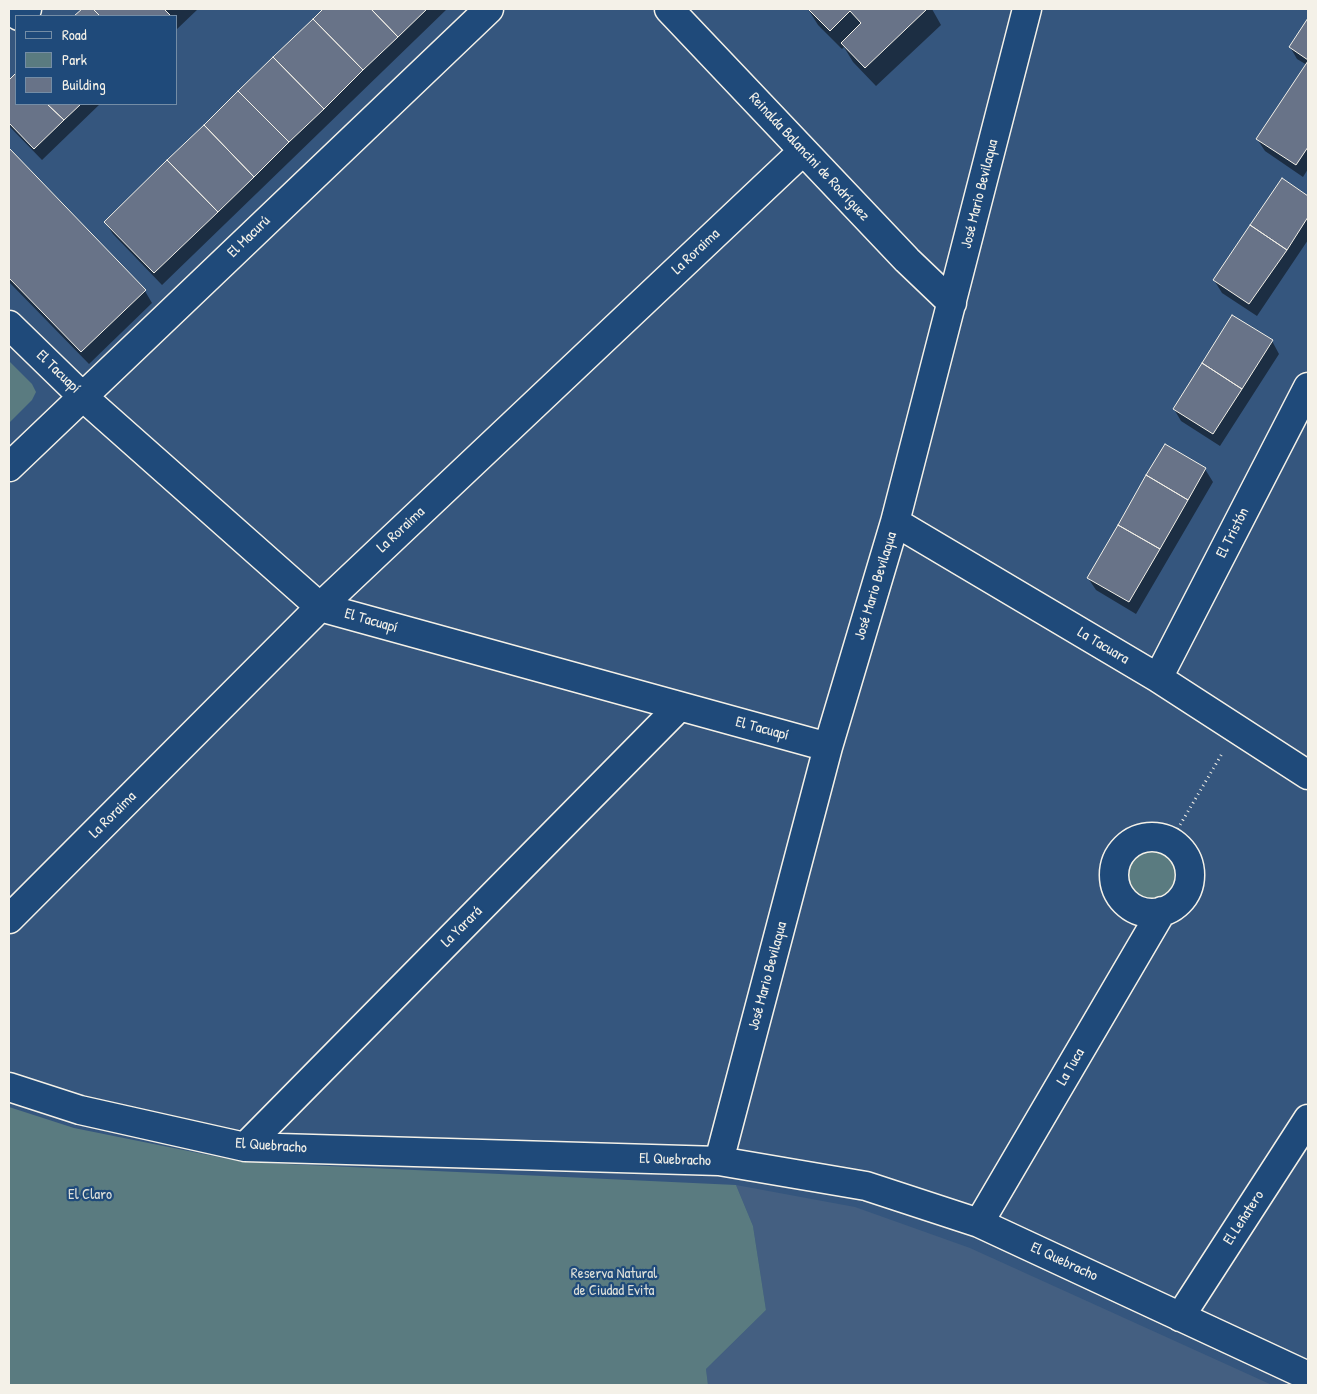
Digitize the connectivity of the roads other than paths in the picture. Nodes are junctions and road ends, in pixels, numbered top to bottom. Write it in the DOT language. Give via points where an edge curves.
graph roads {
  1 [pos="489,9"];
  2 [pos="669,9"];
  3 [pos="1027,9"];
  4 [pos="804,151"];
  5 [pos="952,303"];
  6 [pos="9,325"];
  7 [pos="1308,387"];
  8 [pos="82,396"];
  9 [pos="9,467"];
  10 [pos="895,522"];
  11 [pos="320,607"];
  12 [pos="1158,678"];
  13 [pos="679,707"];
  14 [pos="828,747"];
  15 [pos="1308,775"];
  16 [pos="1162,911"];
  17 [pos="9,919"];
  18 [pos="9,1087"];
  19 [pos="1308,1119"];
  20 [pos="245,1147"];
  21 [pos="719,1161"];
  22 [pos="979,1223"];
  23 [pos="1180,1317"];
  24 [pos="1308,1376"];
  1 -- 8 [label="street, El Macurú"];
  2 -- 4 [label="street, Reinalda Balancini de Rodríguez"];
  3 -- 5 [label="street, José Mario Bevilaqua"];
  4 -- 5 [label="street, Reinalda Balancini de Rodríguez"];
  4 -- 11 [label="street, La Roraima"];
  5 -- 10 [label="street, José Mario Bevilaqua"];
  6 -- 8 [label="street, El Tacuapí"];
  7 -- 12 [label="street, El Tristón"];
  8 -- 9 [label="street, El Macurú"];
  8 -- 11 [label="street, El Tacuapí"];
  10 -- 12 [label="street, La Tacuara"];
  10 -- 14 [label="street, José Mario Bevilaqua"];
  11 -- 13 [label="street, El Tacuapí"];
  11 -- 17 [label="street, La Roraima"];
  12 -- 15 [label="street, La Tacuara"];
  13 -- 14 [label="street, El Tacuapí"];
  13 -- 20 [label="street, La Yarará"];
  14 -- 21 [label="street, José Mario Bevilaqua"];
  16 -- 16 [label="street, La Tuca" via="1138,910 1127,904 1117,889 1114,871 1117,859 1134,841 1155,837 1170,842 1183,853 1188,864 1188,887 1182,898"];
  16 -- 22 [label="street, La Tuca"];
  18 -- 20 [label="street, El Quebracho" via="80,1110"];
  19 -- 23 [label="street, El Leñatero"];
  20 -- 21 [label="street, El Quebracho"];
  21 -- 22 [label="street, El Quebracho" via="866,1186"];
  22 -- 23 [label="street, El Quebracho"];
  23 -- 24 [label="street, El Quebracho"];
}
